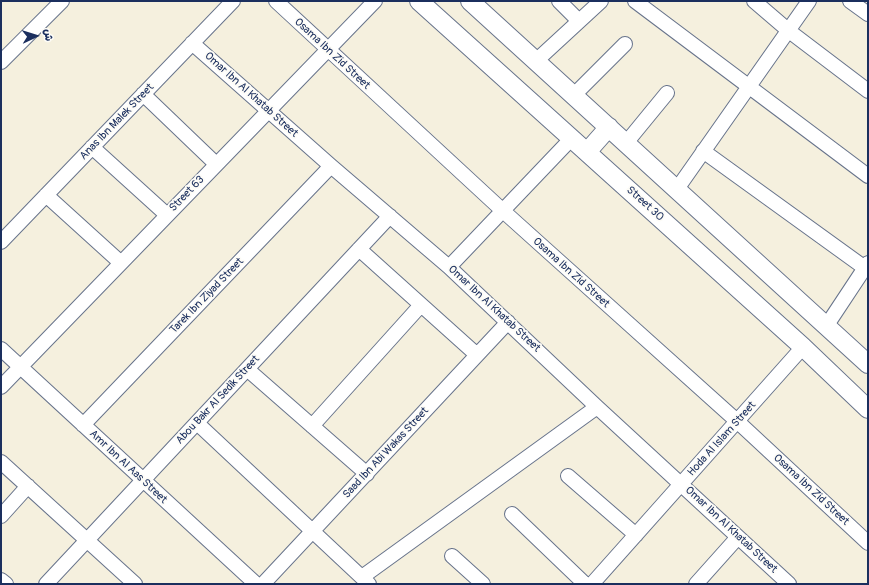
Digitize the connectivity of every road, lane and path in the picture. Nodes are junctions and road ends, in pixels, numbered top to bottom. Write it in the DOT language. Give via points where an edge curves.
graph roads {
  1 [pos="62,1"];
  2 [pos="233,1"];
  3 [pos="276,1"];
  4 [pos="375,1"];
  5 [pos="419,1"];
  6 [pos="470,1"];
  7 [pos="559,1"];
  8 [pos="601,1"];
  9 [pos="635,1"];
  10 [pos="754,1"];
  11 [pos="809,1"];
  12 [pos="850,1"];
  13 [pos="868,14"];
  14 [pos="579,22"];
  15 [pos="789,31"];
  16 [pos="192,43"];
  17 [pos="625,44"];
  18 [pos="327,49"];
  19 [pos="3,55"];
  20 [pos="537,60"];
  21 [pos="748,87"];
  22 [pos="868,91"];
  23 [pos="667,93"];
  24 [pos="143,94"];
  25 [pos="574,94"];
  26 [pos="268,110"];
  27 [pos="609,127"];
  28 [pos="572,138"];
  29 [pos="626,143"];
  30 [pos="92,147"];
  31 [pos="703,151"];
  32 [pos="587,152"];
  33 [pos="216,164"];
  34 [pos="331,166"];
  35 [pos="868,176"];
  36 [pos="677,189"];
  37 [pos="46,196"];
  38 [pos="502,210"];
  39 [pos="167,215"];
  40 [pos="390,216"];
  41 [pos="1,242"];
  42 [pos="359,249"];
  43 [pos="121,263"];
  44 [pos="866,265"];
  45 [pos="449,266"];
  46 [pos="422,305"];
  47 [pos="508,322"];
  48 [pos="827,325"];
  49 [pos="803,347"];
  50 [pos="1,349"];
  51 [pos="477,355"];
  52 [pos="868,364"];
  53 [pos="20,367"];
  54 [pos="247,369"];
  55 [pos="1,387"];
  56 [pos="597,407"];
  57 [pos="868,409"];
  58 [pos="738,422"];
  59 [pos="197,423"];
  60 [pos="83,426"];
  61 [pos="312,426"];
  62 [pos="1,462"];
  63 [pos="367,474"];
  64 [pos="568,476"];
  65 [pos="143,480"];
  66 [pos="682,484"];
  67 [pos="28,486"];
  68 [pos="512,514"];
  69 [pos="1,516"];
  70 [pos="313,531"];
  71 [pos="636,535"];
  72 [pos="738,537"];
  73 [pos="87,540"];
  74 [pos="868,543"];
  75 [pos="452,556"];
  76 [pos="1,580"];
  77 [pos="365,581"];
  78 [pos="6,584"];
  79 [pos="46,584"];
  80 [pos="135,584"];
  81 [pos="256,584"];
  82 [pos="263,584"];
  83 [pos="483,584"];
  84 [pos="585,584"];
  85 [pos="592,584"];
  86 [pos="696,584"];
  87 [pos="789,584"];
  1 -- 19 [label="street"];
  2 -- 16 [label="street, Anas Ibn Malek Street"];
  3 -- 18 [label="street, Osama Ibn Zid Street"];
  4 -- 18 [label="street, Street 63"];
  5 -- 28 [label="street, Street 30"];
  6 -- 20 [label="street"];
  7 -- 14 [label="street"];
  8 -- 14 [label="street"];
  9 -- 21 [label="street"];
  10 -- 15 [label="street"];
  11 -- 15 [label="street"];
  12 -- 13 [label="street"];
  14 -- 20 [label="street"];
  15 -- 21 [label="street"];
  15 -- 22 [label="street"];
  16 -- 24 [label="street, Anas Ibn Malek Street"];
  16 -- 26 [label="street, Omar Ibn Al Khatab Street"];
  17 -- 25 [label="street"];
  18 -- 26 [label="street, Street 63"];
  18 -- 38 [label="street, Osama Ibn Zid Street"];
  20 -- 25 [label="street"];
  21 -- 31 [label="street"];
  21 -- 35 [label="street"];
  23 -- 29 [label="street"];
  24 -- 30 [label="street, Anas Ibn Malek Street"];
  24 -- 33 [label="street"];
  25 -- 27 [label="street"];
  26 -- 33 [label="street, Street 63"];
  26 -- 34 [label="street, Omar Ibn Al Khatab Street"];
  27 -- 29 [label="street"];
  27 -- 32 [label="street"];
  28 -- 32 [label="street, Street 30"];
  28 -- 38 [label="street"];
  29 -- 36 [label="street"];
  30 -- 37 [label="street, Anas Ibn Malek Street"];
  30 -- 39 [label="street"];
  31 -- 36 [label="street"];
  31 -- 44 [label="street"];
  32 -- 49 [label="street, Street 30"];
  33 -- 39 [label="street, Street 63"];
  34 -- 40 [label="street, Omar Ibn Al Khatab Street"];
  34 -- 60 [label="street, Tarek Ibn Ziyad Street"];
  36 -- 48 [label="street"];
  37 -- 41 [label="street, Anas Ibn Malek Street"];
  37 -- 43 [label="street"];
  38 -- 45 [label="street"];
  38 -- 58 [label="street, Osama Ibn Zid Street"];
  39 -- 43 [label="street, Street 63"];
  40 -- 42 [label="street, Abou Bakr Al Sedik Street"];
  40 -- 45 [label="street, Omar Ibn Al Khatab Street"];
  42 -- 46 [label="street"];
  42 -- 54 [label="street, Abou Bakr Al Sedik Street"];
  43 -- 53 [label="street, Street 63"];
  44 -- 48 [label="street"];
  45 -- 47 [label="street, Omar Ibn Al Khatab Street"];
  46 -- 51 [label="street"];
  46 -- 61 [label="street"];
  47 -- 51 [label="street, Saad Ibn Abi Wakas Street"];
  47 -- 56 [label="street, Omar Ibn Al Khatab Street"];
  48 -- 52 [label="street"];
  49 -- 57 [label="street, Street 30"];
  49 -- 58 [label="street, Hoda Al Islam Street"];
  50 -- 53 [label="street, Amr Ibn Al Aas Street"];
  51 -- 63 [label="street, Saad Ibn Abi Wakas Street"];
  53 -- 55 [label="street, Street 63"];
  53 -- 60 [label="street, Amr Ibn Al Aas Street"];
  54 -- 59 [label="street, Abou Bakr Al Sedik Street"];
  54 -- 61 [label="street"];
  56 -- 66 [label="street, Omar Ibn Al Khatab Street"];
  56 -- 77 [label="street"];
  58 -- 66 [label="street, Hoda Al Islam Street"];
  58 -- 74 [label="street, Osama Ibn Zid Street"];
  59 -- 65 [label="street, Abou Bakr Al Sedik Street"];
  59 -- 70 [label="street"];
  60 -- 65 [label="street, Amr Ibn Al Aas Street"];
  61 -- 63 [label="street"];
  62 -- 67 [label="street"];
  63 -- 70 [label="street, Saad Ibn Abi Wakas Street"];
  64 -- 71 [label="street"];
  65 -- 73 [label="street, Abou Bakr Al Sedik Street"];
  65 -- 81 [label="street, Amr Ibn Al Aas Street"];
  66 -- 71 [label="street, Hoda Al Islam Street"];
  66 -- 72 [label="street, Omar Ibn Al Khatab Street"];
  67 -- 69 [label="street"];
  67 -- 73 [label="street"];
  68 -- 84 [label="street"];
  70 -- 77 [label="street"];
  70 -- 82 [label="street, Saad Ibn Abi Wakas Street"];
  71 -- 85 [label="street, Hoda Al Islam Street"];
  72 -- 86 [label="street"];
  72 -- 87 [label="street, Omar Ibn Al Khatab Street"];
  73 -- 79 [label="street, Abou Bakr Al Sedik Street"];
  73 -- 80 [label="street"];
  75 -- 83 [label="street"];
  76 -- 78 [label="street"];
}
